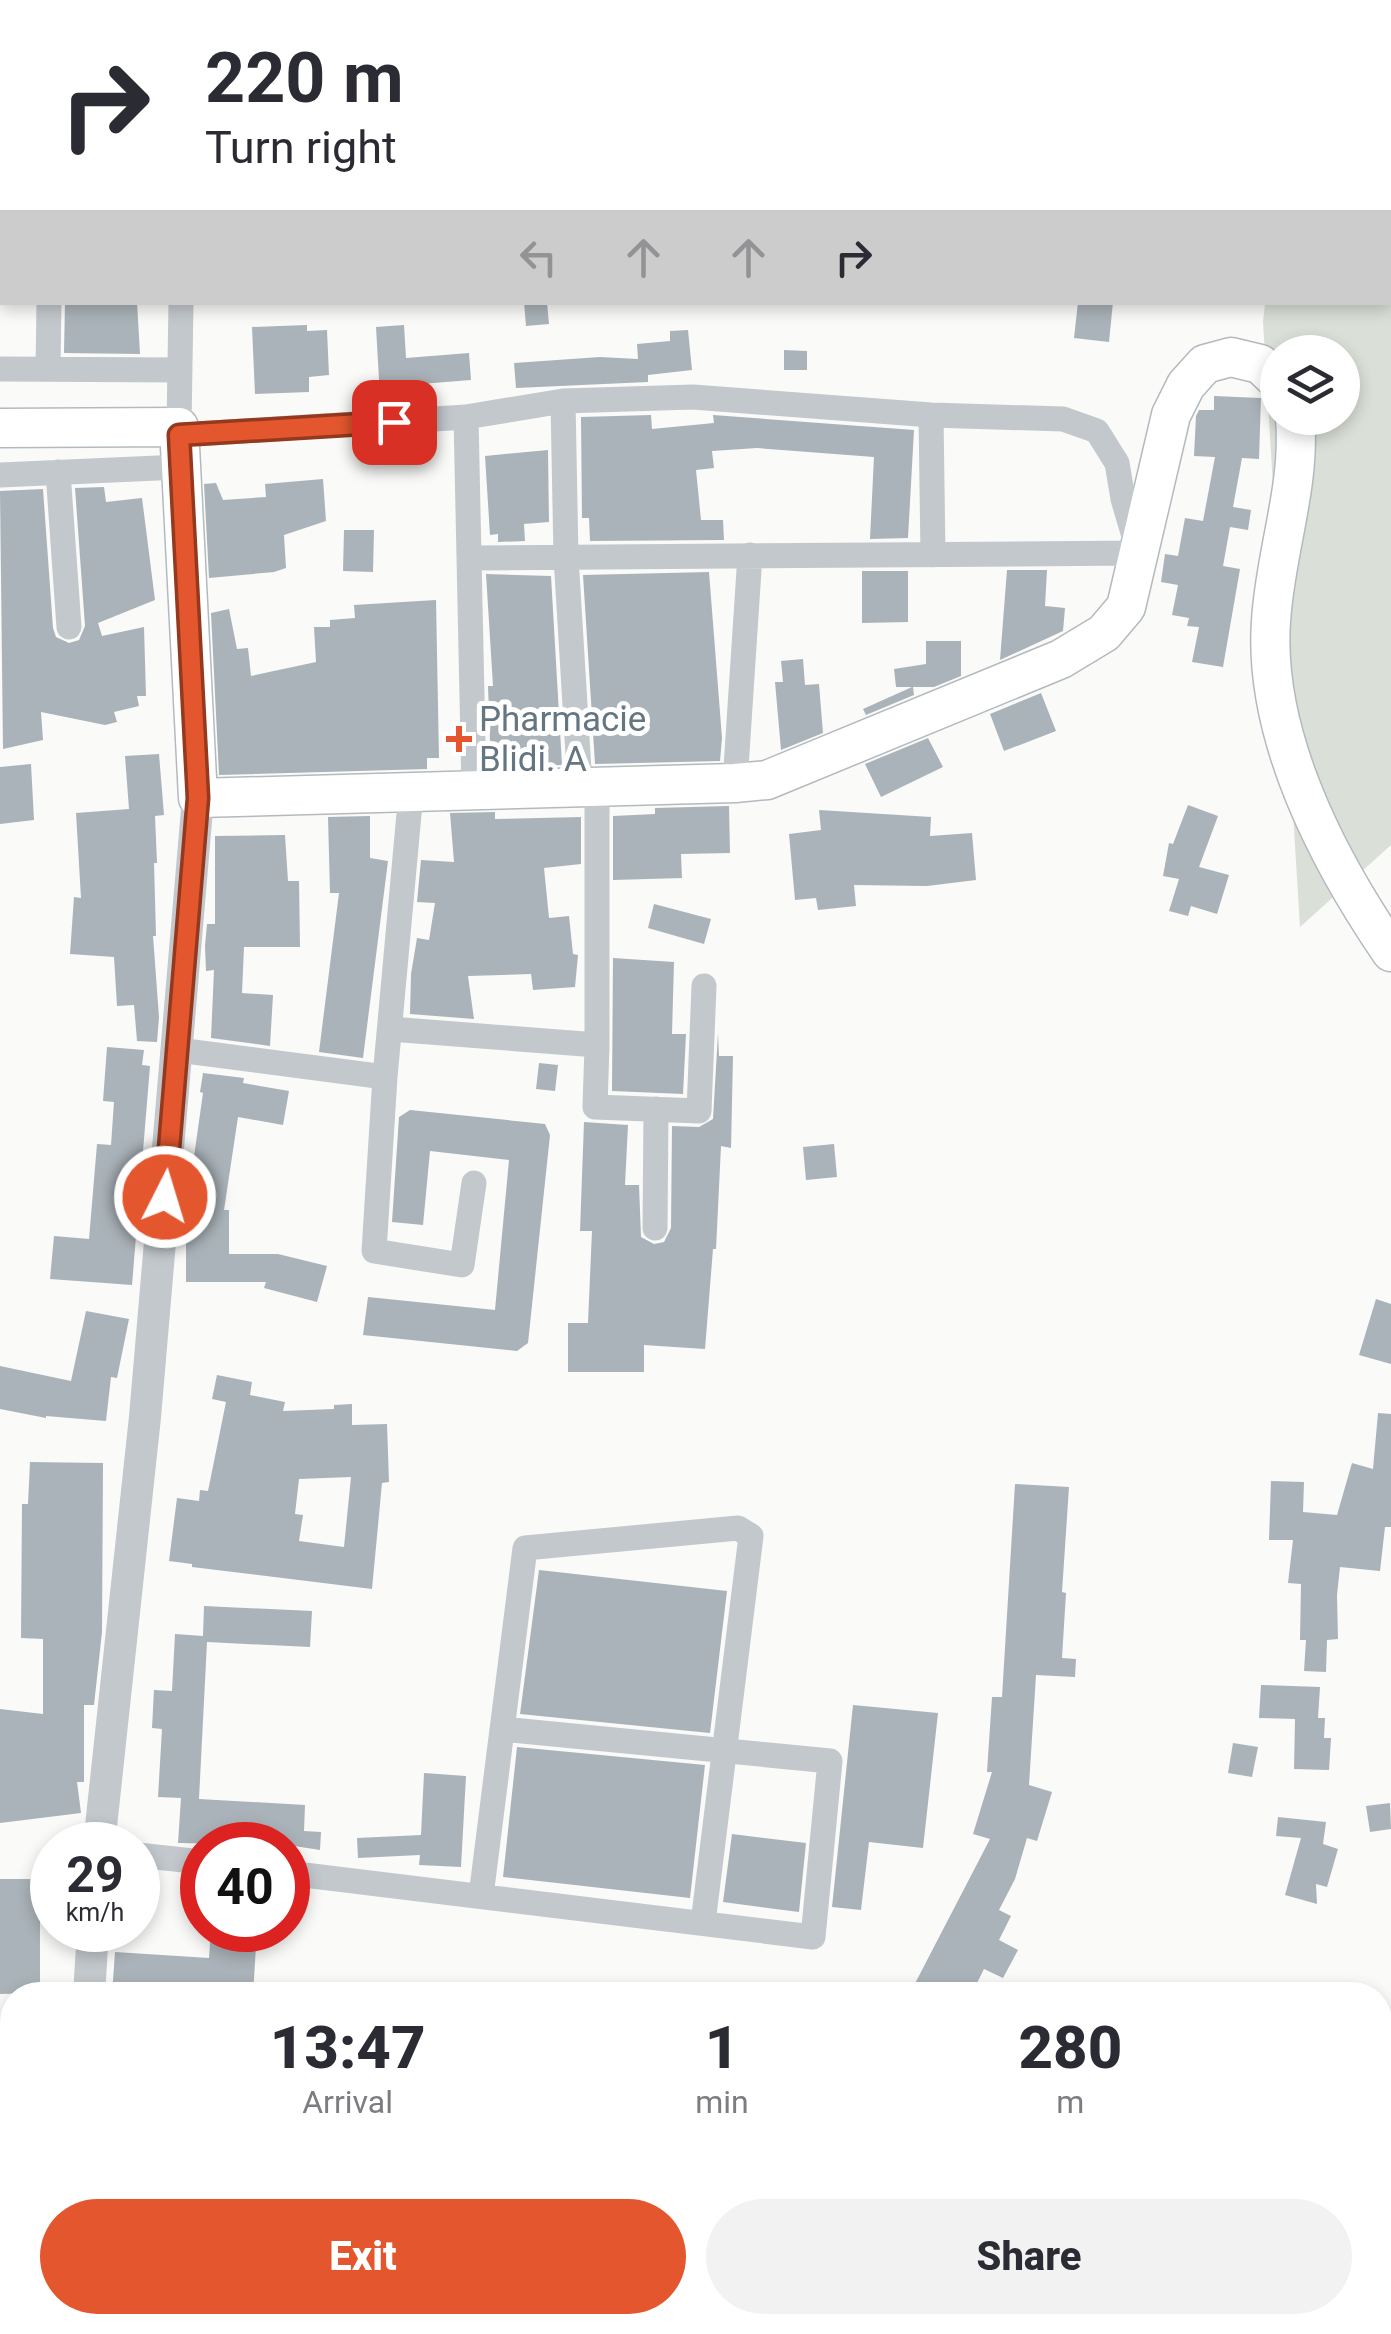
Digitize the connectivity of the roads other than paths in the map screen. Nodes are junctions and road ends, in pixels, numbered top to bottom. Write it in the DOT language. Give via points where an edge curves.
graph roads {
  1 [pos="49,305"];
  2 [pos="182,305"];
  3 [pos="1260,364"];
  4 [pos="0,369"];
  5 [pos="48,370"];
  6 [pos="180,370"];
  7 [pos="563,402"];
  8 [pos="931,415"];
  9 [pos="466,417"];
  10 [pos="0,428"];
  11 [pos="1296,435"];
  12 [pos="179,444"];
  13 [pos="0,448"];
  14 [pos="58,472"];
  15 [pos="0,475"];
  16 [pos="1139,553"];
  17 [pos="750,555"];
  18 [pos="933,556"];
  19 [pos="566,557"];
  20 [pos="471,558"];
  21 [pos="68,627"];
  22 [pos="735,783"];
  23 [pos="589,787"];
  24 [pos="474,790"];
  25 [pos="411,792"];
  26 [pos="198,798"];
  27 [pos="1391,952"];
  28 [pos="704,986"];
  29 [pos="390,1029"];
  30 [pos="597,1045"];
  31 [pos="178,1050"];
  32 [pos="385,1077"];
  33 [pos="656,1109"];
  34 [pos="474,1183"];
  35 [pos="655,1228"];
  36 [pos="502,1730"];
  37 [pos="724,1751"];
  38 [pos="101,1822"];
  39 [pos="310,1876"];
  40 [pos="481,1896"];
  41 [pos="704,1923"];
  42 [pos="91,1952"];
  43 [pos="89,1982"];
  1 -- 5 [label="street"];
  2 -- 6 [label="street"];
  3 -- 16 [label="main road" via="1231,357 1205,364 1186,384 1171,414"];
  4 -- 5 [label="street"];
  5 -- 6 [label="street"];
  6 -- 12 [label="street"];
  7 -- 8 [label="street" via="693,397"];
  7 -- 9 [label="street"];
  7 -- 19 [label="street"];
  8 -- 16 [label="street" via="1063,419 1097,431 1117,463"];
  8 -- 18 [label="street"];
  9 -- 12 [label="street"];
  9 -- 20 [label="street"];
  10 -- 12 [label="main road"];
  11 -- 27 [label="main road" via="1270,622 1278,700 1289,753 1320,833"];
  12 -- 13 [label="main road"];
  12 -- 14 [label="street"];
  12 -- 26 [label="main road"];
  14 -- 15 [label="street"];
  14 -- 21 [label="street"];
  16 -- 18 [label="street"];
  16 -- 22 [label="main road" via="1126,607 1104,633 1061,659 767,780"];
  17 -- 18 [label="street"];
  17 -- 19 [label="street"];
  17 -- 22 [label="street"];
  19 -- 20 [label="street"];
  19 -- 23 [label="street"];
  20 -- 24 [label="street"];
  22 -- 23 [label="main road"];
  23 -- 24 [label="main road"];
  23 -- 30 [label="street"];
  24 -- 25 [label="main road"];
  25 -- 26 [label="main road"];
  25 -- 29 [label="street"];
  26 -- 31 [label="street"];
  28 -- 33 [label="street" via="699,1111"];
  29 -- 30 [label="street"];
  29 -- 32 [label="street"];
  30 -- 33 [label="street" via="595,1106"];
  31 -- 32 [label="street"];
  31 -- 38 [label="street"];
  32 -- 34 [label="street" via="374,1251 462,1265"];
  33 -- 35 [label="street"];
  36 -- 37 [label="street"];
  36 -- 37 [label="street" via="525,1548 738,1528 751,1536"];
  36 -- 40 [label="street"];
  37 -- 41 [label="street"];
  37 -- 41 [label="street" via="830,1761 813,1936"];
  39 -- 40 [label="street"];
  40 -- 41 [label="street"];
  42 -- 43 [label="street"];
}
